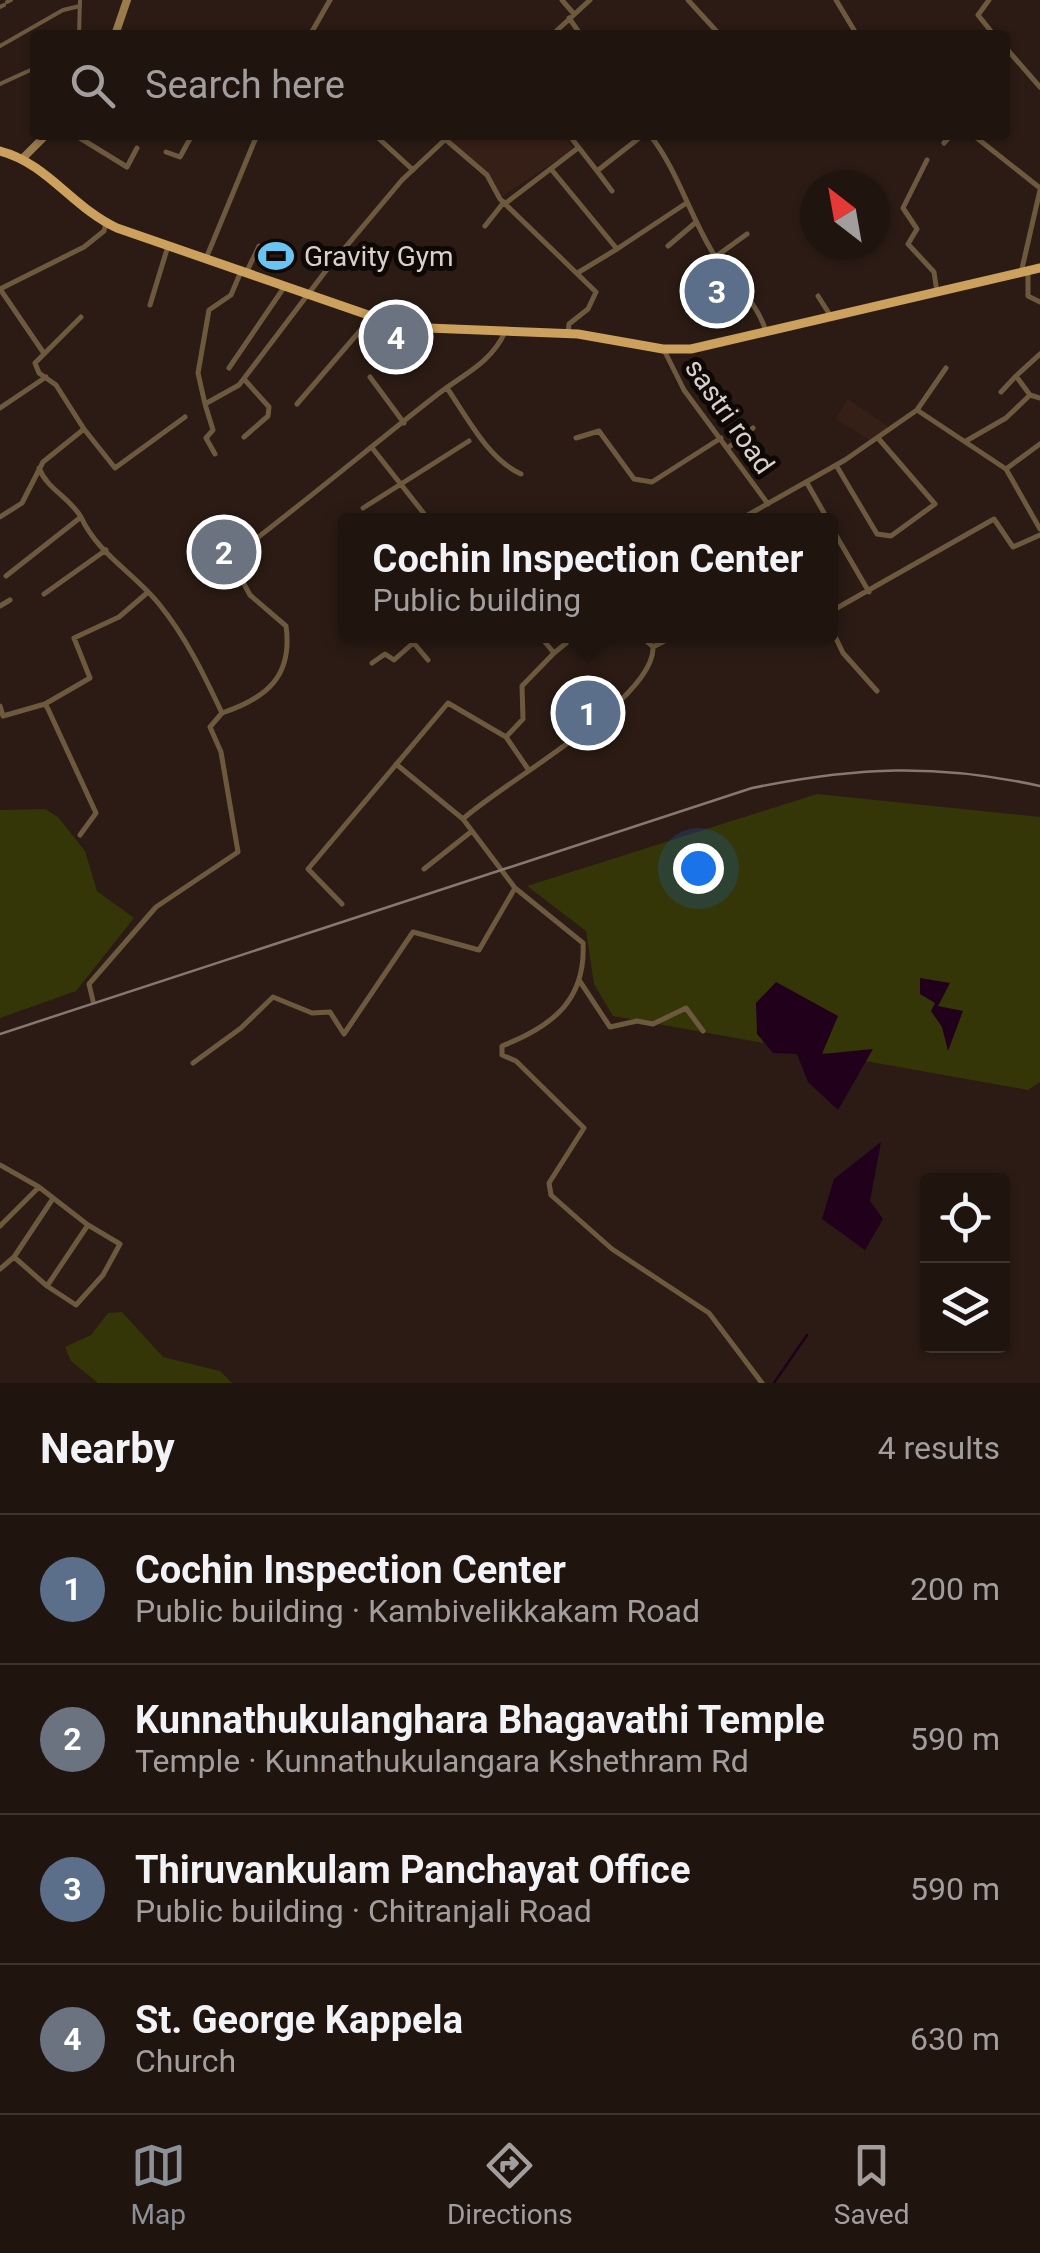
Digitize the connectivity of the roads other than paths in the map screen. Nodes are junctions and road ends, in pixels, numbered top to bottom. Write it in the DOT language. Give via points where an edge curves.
graph roads {
  1 [pos="128,0"];
  2 [pos="330,0"];
  3 [pos="562,0"];
  4 [pos="590,0"];
  5 [pos="688,0"];
  6 [pos="836,0"];
  7 [pos="989,0"];
  8 [pos="81,2"];
  9 [pos="571,16"];
  10 [pos="79,30"];
  11 [pos="116,30"];
  12 [pos="313,30"];
  13 [pos="557,30"];
  14 [pos="578,30"];
  15 [pos="715,30"];
  16 [pos="854,30"];
  17 [pos="990,30"];
  18 [pos="0,46"];
  19 [pos="1010,53"];
  20 [pos="30,70"];
  21 [pos="0,84"];
  22 [pos="1040,87"];
  23 [pos="41,140"];
  24 [pos="83,140"];
  25 [pos="189,140"];
  26 [pos="254,140"];
  27 [pos="381,140"];
  28 [pos="445,140"];
  29 [pos="451,140"];
  30 [pos="573,140"];
  31 [pos="639,140"];
  32 [pos="651,140"];
  33 [pos="947,140"];
  34 [pos="978,140"];
  35 [pos="944,143"];
  36 [pos="137,148"];
  37 [pos="578,148"];
  38 [pos="0,152"];
  39 [pos="166,152"];
  40 [pos="23,158"];
  41 [pos="927,160"];
  42 [pos="551,169"];
  43 [pos="413,170"];
  44 [pos="597,171"];
  45 [pos="1040,189"];
  46 [pos="612,191"];
  47 [pos="505,203"];
  48 [pos="685,204"];
  49 [pos="106,222"];
  50 [pos="695,223"];
  51 [pos="485,226"];
  52 [pos="747,234"];
  53 [pos="168,246"];
  54 [pos="259,246"];
  55 [pos="668,246"];
  56 [pos="618,249"];
  57 [pos="207,256"];
  58 [pos="715,257"];
  59 [pos="1040,268"];
  60 [pos="245,270"];
  61 [pos="579,272"];
  62 [pos="1025,272"];
  63 [pos="285,286"];
  64 [pos="0,289"];
  65 [pos="937,292"];
  66 [pos="308,294"];
  67 [pos="818,296"];
  68 [pos="1040,302"];
  69 [pos="150,305"];
  70 [pos="82,317"];
  71 [pos="371,318"];
  72 [pos="832,319"];
  73 [pos="507,330"];
  74 [pos="766,331"];
  75 [pos="568,334"];
  76 [pos="663,349"];
  77 [pos="44,352"];
  78 [pos="1040,354"];
  79 [pos="229,368"];
  80 [pos="946,368"];
  81 [pos="1016,376"];
  82 [pos="46,377"];
  83 [pos="370,377"];
  84 [pos="244,379"];
  85 [pos="447,388"];
  86 [pos="1001,392"];
  87 [pos="1030,394"];
  88 [pos="1040,398"];
  89 [pos="205,404"];
  90 [pos="296,404"];
  91 [pos="0,408"];
  92 [pos="917,410"];
  93 [pos="184,416"];
  94 [pos="404,423"];
  95 [pos="753,428"];
  96 [pos="84,429"];
  97 [pos="244,438"];
  98 [pos="576,438"];
  99 [pos="721,438"];
  100 [pos="878,438"];
  101 [pos="966,441"];
  102 [pos="469,442"];
  103 [pos="1040,444"];
  104 [pos="729,447"];
  105 [pos="373,450"];
  106 [pos="216,454"];
  107 [pos="836,465"];
  108 [pos="39,468"];
  109 [pos="1006,470"];
  110 [pos="521,474"];
  111 [pos="806,483"];
  112 [pos="400,487"];
  113 [pos="768,504"];
  114 [pos="363,508"];
  115 [pos="424,513"];
  116 [pos="752,513"];
  117 [pos="823,513"];
  118 [pos="0,517"];
  119 [pos="81,518"];
  120 [pos="1040,532"];
  121 [pos="838,538"];
  122 [pos="106,550"];
  123 [pos="6,576"];
  124 [pos="870,593"];
  125 [pos="44,594"];
  126 [pos="148,594"];
  127 [pos="10,600"];
  128 [pos="0,606"];
  129 [pos="838,608"];
  130 [pos="412,643"];
  131 [pos="414,643"];
  132 [pos="546,643"];
  133 [pos="566,643"];
  134 [pos="649,643"];
  135 [pos="662,643"];
  136 [pos="838,643"];
  137 [pos="654,648"];
  138 [pos="554,653"];
  139 [pos="428,660"];
  140 [pos="372,664"];
  141 [pos="876,691"];
  142 [pos="45,704"];
  143 [pos="0,706"];
  144 [pos="222,713"];
  145 [pos="506,737"];
  146 [pos="396,764"];
  147 [pos="528,769"];
  148 [pos="463,819"];
  149 [pos="472,832"];
  150 [pos="80,835"];
  151 [pos="424,869"];
  152 [pos="515,888"];
  153 [pos="342,904"];
  154 [pos="580,980"];
  155 [pos="93,1000"];
  156 [pos="703,1031"];
  157 [pos="193,1063"];
  158 [pos="0,1165"];
  159 [pos="39,1187"];
  160 [pos="52,1200"];
  161 [pos="0,1226"];
  162 [pos="88,1226"];
  163 [pos="14,1257"];
  164 [pos="0,1269"];
  165 [pos="47,1286"];
  166 [pos="762,1383"];
  1 -- 11 [label="main road"];
  2 -- 12 [label="street"];
  3 -- 9 [label="street"];
  4 -- 9 [label="street"];
  5 -- 15 [label="street"];
  6 -- 16 [label="street"];
  7 -- 17 [label="street" via="978,15"];
  8 -- 10 [label="street"];
  8 -- 18 [label="street"];
  9 -- 13 [label="street"];
  9 -- 14 [label="street"];
  19 -- 22 [label="street"];
  20 -- 21 [label="street"];
  23 -- 40 [label="main road"];
  24 -- 36 [label="street" via="127,167"];
  25 -- 39 [label="street" via="180,157"];
  26 -- 57 [label="street"];
  27 -- 43 [label="street"];
  28 -- 43 [label="street"];
  29 -- 47 [label="street"];
  30 -- 37 [label="street"];
  31 -- 44 [label="street"];
  32 -- 48 [label="street" via="668,159"];
  33 -- 35 [label="street"];
  34 -- 45 [label="street"];
  37 -- 42 [label="street"];
  37 -- 44 [label="street"];
  38 -- 40 [label="highway"];
  40 -- 49 [label="highway"];
  41 -- 65 [label="street" via="903,208 917,229 908,244 934,272"];
  42 -- 47 [label="street"];
  42 -- 56 [label="street"];
  43 -- 66 [label="street"];
  44 -- 46 [label="street"];
  45 -- 62 [label="street"];
  47 -- 51 [label="street"];
  47 -- 61 [label="street"];
  48 -- 50 [label="street"];
  48 -- 56 [label="street"];
  49 -- 53 [label="highway"];
  49 -- 64 [label="street" via="84,246"];
  50 -- 55 [label="street"];
  50 -- 58 [label="street"];
  52 -- 58 [label="street"];
  53 -- 57 [label="highway"];
  53 -- 69 [label="street"];
  54 -- 60 [label="street"];
  56 -- 61 [label="street"];
  57 -- 60 [label="highway"];
  58 -- 74 [label="street" via="742,286"];
  59 -- 62 [label="highway"];
  60 -- 63 [label="highway"];
  60 -- 89 [label="street" via="231,295 209,310 199,381"];
  61 -- 75 [label="street" via="596,296"];
  62 -- 65 [label="highway"];
  62 -- 68 [label="street" via="1028,296"];
  63 -- 66 [label="highway"];
  63 -- 79 [label="street"];
  64 -- 77 [label="street"];
  65 -- 72 [label="highway"];
  66 -- 71 [label="highway"];
  66 -- 84 [label="street"];
  67 -- 72 [label="street"];
  70 -- 77 [label="street"];
  71 -- 73 [label="highway" via="437,330"];
  71 -- 90 [label="street"];
  72 -- 74 [label="highway"];
  73 -- 75 [label="highway"];
  73 -- 85 [label="street" via="486,362"];
  74 -- 76 [label="highway"];
  75 -- 76 [label="highway"];
  76 -- 99 [label="street, sastri road"];
  77 -- 82 [label="street" via="35,363"];
  78 -- 81 [label="street"];
  80 -- 92 [label="street"];
  81 -- 86 [label="street"];
  81 -- 87 [label="street"];
  82 -- 91 [label="street"];
  82 -- 96 [label="street"];
  83 -- 94 [label="street"];
  84 -- 89 [label="street"];
  84 -- 97 [label="street" via="269,407"];
  85 -- 94 [label="street"];
  85 -- 110 [label="street" via="488,446"];
  87 -- 88 [label="street"];
  87 -- 101 [label="street" via="1006,418"];
  89 -- 106 [label="street" via="213,430 206,438"];
  92 -- 100 [label="street"];
  92 -- 101 [label="street"];
  93 -- 96 [label="street" via="116,468"];
  94 -- 105 [label="street"];
  95 -- 104 [label="street"];
  96 -- 108 [label="street"];
  98 -- 99 [label="street" via="599,431 634,479 652,482"];
  99 -- 104 [label="street, sastri road"];
  100 -- 107 [label="street"];
  100 -- 107 [label="street" via="935,504 891,536 877,534"];
  101 -- 109 [label="street"];
  102 -- 112 [label="street"];
  103 -- 109 [label="street"];
  104 -- 113 [label="street, sastri road"];
  105 -- 112 [label="street"];
  105 -- 144 [label="street" via="248,546 252,562 238,573 250,595 286,626 288,651 278,683"];
  107 -- 111 [label="street"];
  108 -- 118 [label="street" via="22,503"];
  108 -- 119 [label="street" via="44,482"];
  109 -- 120 [label="street"];
  111 -- 113 [label="street"];
  111 -- 117 [label="street"];
  112 -- 114 [label="street"];
  112 -- 115 [label="street"];
  113 -- 116 [label="street"];
  119 -- 122 [label="street"];
  119 -- 123 [label="street"];
  120 -- 124 [label="street" via="1013,548 994,520"];
  121 -- 124 [label="street"];
  122 -- 125 [label="street"];
  122 -- 126 [label="street"];
  124 -- 129 [label="street"];
  126 -- 142 [label="street" via="74,638 90,678"];
  126 -- 144 [label="street" via="190,647"];
  127 -- 128 [label="street"];
  130 -- 140 [label="street" via="394,660 384,654"];
  131 -- 139 [label="street"];
  132 -- 138 [label="street"];
  133 -- 138 [label="street"];
  134 -- 137 [label="street"];
  135 -- 137 [label="street"];
  136 -- 141 [label="street"];
  137 -- 147 [label="street" via="654,663 637,685 557,754"];
  138 -- 145 [label="street" via="522,686 523,719"];
  142 -- 143 [label="street" via="3,716"];
  142 -- 150 [label="street" via="96,812"];
  144 -- 155 [label="street" via="210,727 221,752 238,852 156,907 89,984"];
  145 -- 146 [label="street" via="448,703"];
  145 -- 147 [label="street"];
  146 -- 148 [label="street"];
  146 -- 153 [label="street" via="308,869"];
  147 -- 148 [label="street"];
  148 -- 149 [label="street"];
  149 -- 151 [label="street"];
  149 -- 152 [label="street"];
  152 -- 154 [label="street" via="583,942"];
  152 -- 157 [label="street" via="479,950 413,932 344,1034 330,1012 312,1014 273,997"];
  154 -- 156 [label="street" via="610,1027 653,1024 686,1008"];
  154 -- 166 [label="street" via="544,1030 502,1046 502,1055 584,1128 549,1184 552,1195 612,1249 709,1313"];
  158 -- 159 [label="street"];
  159 -- 160 [label="street"];
  159 -- 161 [label="street"];
  160 -- 162 [label="street"];
  160 -- 163 [label="street"];
  162 -- 165 [label="street"];
  162 -- 165 [label="street" via="120,1244 103,1275 76,1305"];
  163 -- 164 [label="street"];
  163 -- 165 [label="street"];
}
